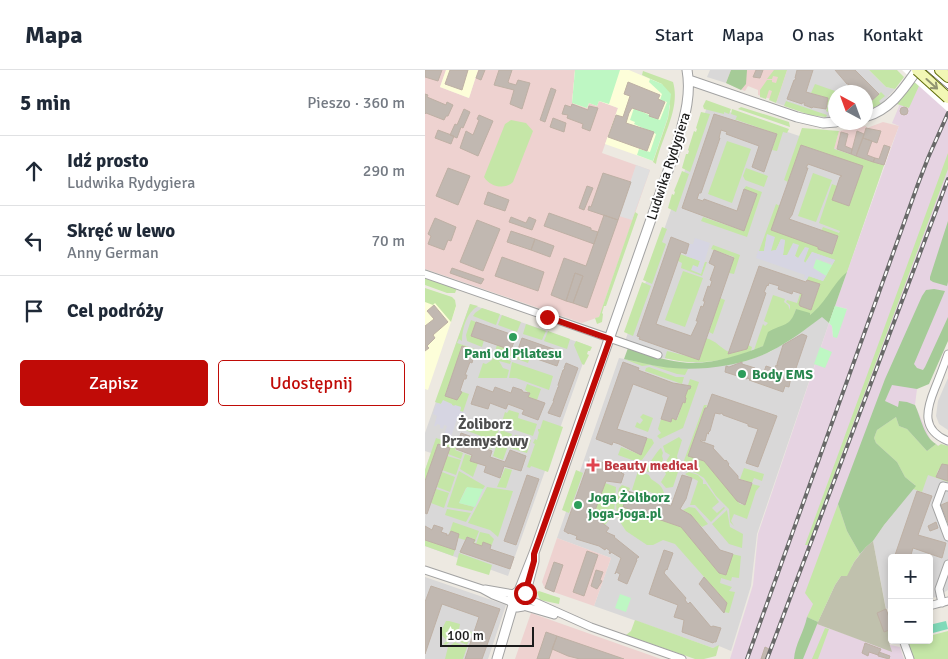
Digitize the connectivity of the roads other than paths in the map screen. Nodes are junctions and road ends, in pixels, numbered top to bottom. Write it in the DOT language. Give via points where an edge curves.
graph roads {
  1 [pos="687,70"];
  2 [pos="917,70"];
  3 [pos="940,70"];
  4 [pos="948,77"];
  5 [pos="689,80"];
  6 [pos="948,98"];
  7 [pos="873,115"];
  8 [pos="828,123"];
  9 [pos="425,274"];
  10 [pos="610,339"];
  11 [pos="948,354"];
  12 [pos="658,355"];
  13 [pos="948,441"];
  14 [pos="948,487"];
  15 [pos="948,536"];
  16 [pos="948,564"];
  17 [pos="425,570"];
  18 [pos="519,600"];
  19 [pos="945,602"];
  20 [pos="904,644"];
  21 [pos="497,659"];
  22 [pos="501,659"];
  23 [pos="681,659"];
  24 [pos="909,659"];
  1 -- 5 [label="street, Ludwika Rydygiera"];
  2 -- 6 [label="main road, one-way, bridge"];
  2 -- 7 [label="street" via="887,106"];
  3 -- 4 [label="main road"];
  5 -- 8 [label="street" via="797,117"];
  5 -- 10 [label="street, Ludwika Rydygiera" via="687,108 676,148"];
  9 -- 10 [label="street"];
  10 -- 12 [label="street"];
  10 -- 18 [label="street, Ludwika Rydygiera"];
  11 -- 13 [label="street" via="927,416 936,434"];
  14 -- 15 [label="street" via="943,486 936,505"];
  16 -- 19 [label="street" via="939,588"];
  17 -- 18 [label="street" via="493,595"];
  18 -- 21 [label="street, Ludwika Rydygiera"];
  18 -- 22 [label="street, Ludwika Rydygiera"];
  18 -- 23 [label="street"];
  20 -- 24 [label="street"];
}
